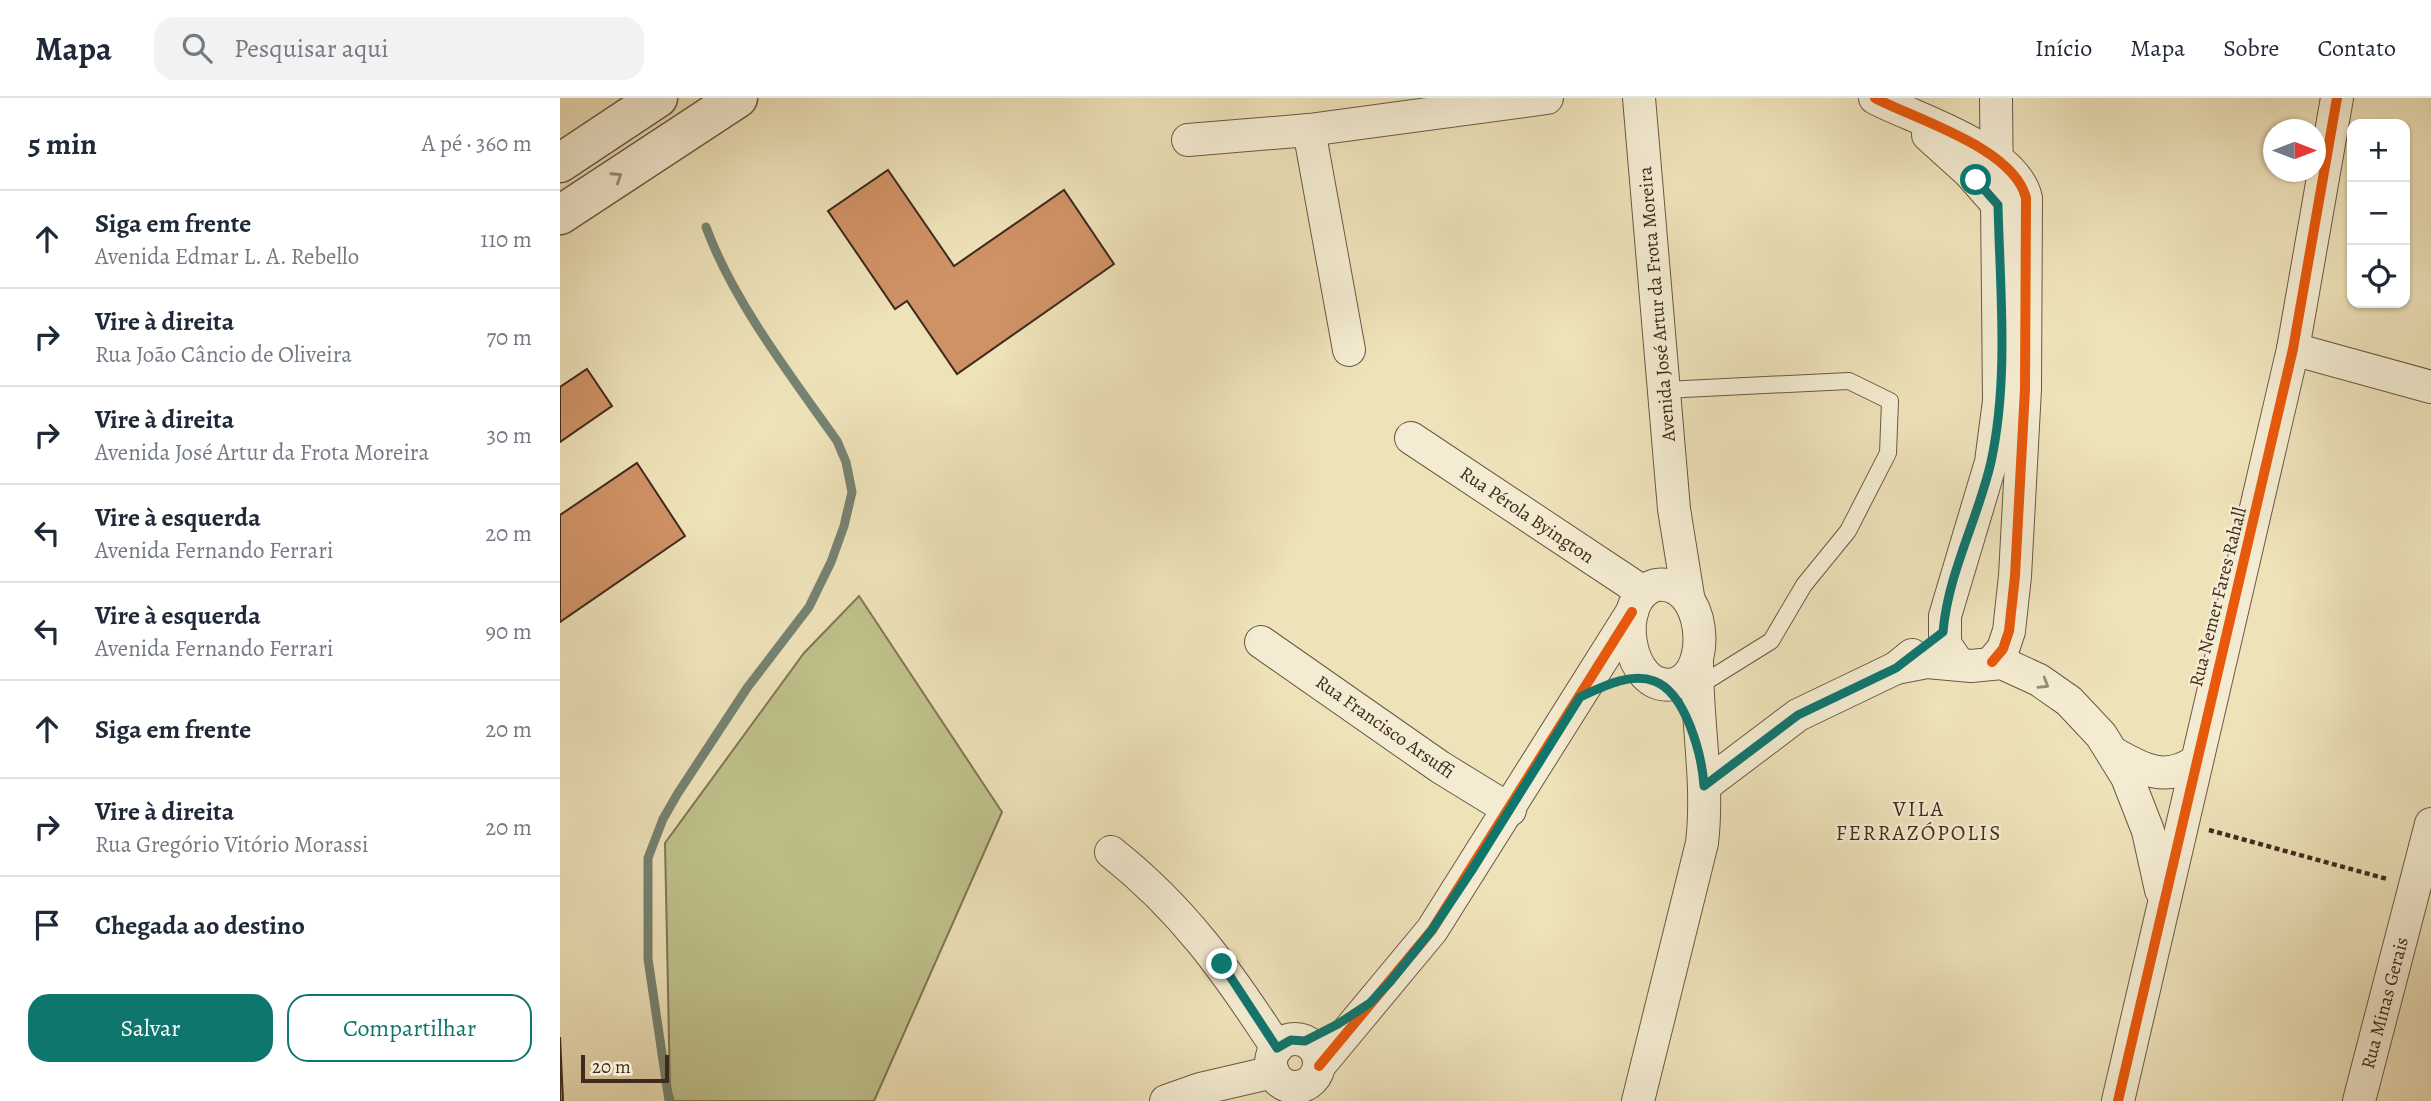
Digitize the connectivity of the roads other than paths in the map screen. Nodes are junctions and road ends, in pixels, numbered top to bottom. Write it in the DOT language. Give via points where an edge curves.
graph roads {
  1 [pos="658,98"];
  2 [pos="738,98"];
  3 [pos="1547,98"];
  4 [pos="1639,98"];
  5 [pos="1875,98"];
  6 [pos="1996,98"];
  7 [pos="2337,98"];
  8 [pos="1903,113"];
  9 [pos="1309,130"];
  10 [pos="1188,140"];
  11 [pos="1998,160"];
  12 [pos="560,163"];
  13 [pos="1998,205"];
  14 [pos="560,215"];
  15 [pos="1349,349"];
  16 [pos="2293,349"];
  17 [pos="2431,387"];
  18 [pos="1664,390"];
  19 [pos="1410,438"];
  20 [pos="1674,509"];
  21 [pos="1688,596"];
  22 [pos="1642,597"];
  23 [pos="1943,632"];
  24 [pos="1261,642"];
  25 [pos="1992,662"];
  26 [pos="1958,663"];
  27 [pos="1896,668"];
  28 [pos="1696,676"];
  29 [pos="1657,682"];
  30 [pos="1580,697"];
  31 [pos="1700,751"];
  32 [pos="2115,754"];
  33 [pos="2195,762"];
  34 [pos="1704,786"];
  35 [pos="1510,810"];
  36 [pos="2431,824"];
  37 [pos="1111,852"];
  38 [pos="2423,889"];
  39 [pos="2163,904"];
  40 [pos="1298,1069"];
  41 [pos="1167,1101"];
  42 [pos="1638,1101"];
  43 [pos="2118,1101"];
  44 [pos="2359,1101"];
  1 -- 12 [label="street"];
  14 -- 2 [label="street, one-way"];
  3 -- 9 [label="street"];
  4 -- 18 [label="street, Avenida José Artur da Frota Moreira"];
  5 -- 8 [label="street"];
  6 -- 11 [label="street"];
  7 -- 16 [label="street, Rua Nemer Fares Rahall"];
  8 -- 11 [label="street"];
  8 -- 13 [label="street" via="1968,171"];
  9 -- 10 [label="street"];
  9 -- 15 [label="street"];
  11 -- 13 [label="street"];
  11 -- 25 [label="street" via="2017,177 2026,198 2025,389 2010,624 2005,645"];
  13 -- 23 [label="street" via="2001,367 1996,432 1983,492 1948,598"];
  16 -- 17 [label="street"];
  16 -- 33 [label="street, Rua Nemer Fares Rahall"];
  18 -- 20 [label="street, Avenida José Artur da Frota Moreira"];
  18 -- 28 [label="lane" via="1849,381 1890,401 1888,453 1848,531 1804,585 1771,641"];
  19 -- 22 [label="street, Rua Pérola Byington"];
  20 -- 21 [label="street, Avenida José Artur da Frota Moreira"];
  20 -- 22 [label="street, Avenida José Artur da Frota Moreira"];
  21 -- 22 [label="street" via="1667,585"];
  21 -- 28 [label="street" via="1697,626"];
  22 -- 29 [label="street" via="1633,652 1639,666"];
  22 -- 30 [label="street"];
  23 -- 26 [label="street" via="1947,651"];
  23 -- 27 [label="street"];
  24 -- 35 [label="street, Rua Francisco Arsuffi" via="1440,767"];
  25 -- 26 [label="street" via="1976,666"];
  25 -- 32 [label="street, one-way" via="2018,669 2069,701 2086,715"];
  26 -- 27 [label="street"];
  27 -- 34 [label="street" via="1798,715"];
  28 -- 29 [label="street" via="1677,684"];
  28 -- 31 [label="street"];
  29 -- 30 [label="street" via="1621,680"];
  29 -- 31 [label="street" via="1681,709"];
  30 -- 35 [label="street"];
  31 -- 34 [label="street"];
  32 -- 33 [label="street" via="2144,770 2165,774 2178,773"];
  32 -- 39 [label="street" via="2142,810"];
  33 -- 39 [label="street, Rua Nemer Fares Rahall"];
  34 -- 42 [label="street" via="1700,852"];
  35 -- 40 [label="street" via="1432,930 1370,1003"];
  36 -- 38 [label="street, Rua Minas Gerais"];
  37 -- 40 [label="street" via="1194,929"];
  38 -- 44 [label="street, Rua Minas Gerais"];
  39 -- 43 [label="street, Rua Nemer Fares Rahall"];
  40 -- 41 [label="street" via="1200,1088"];
}
